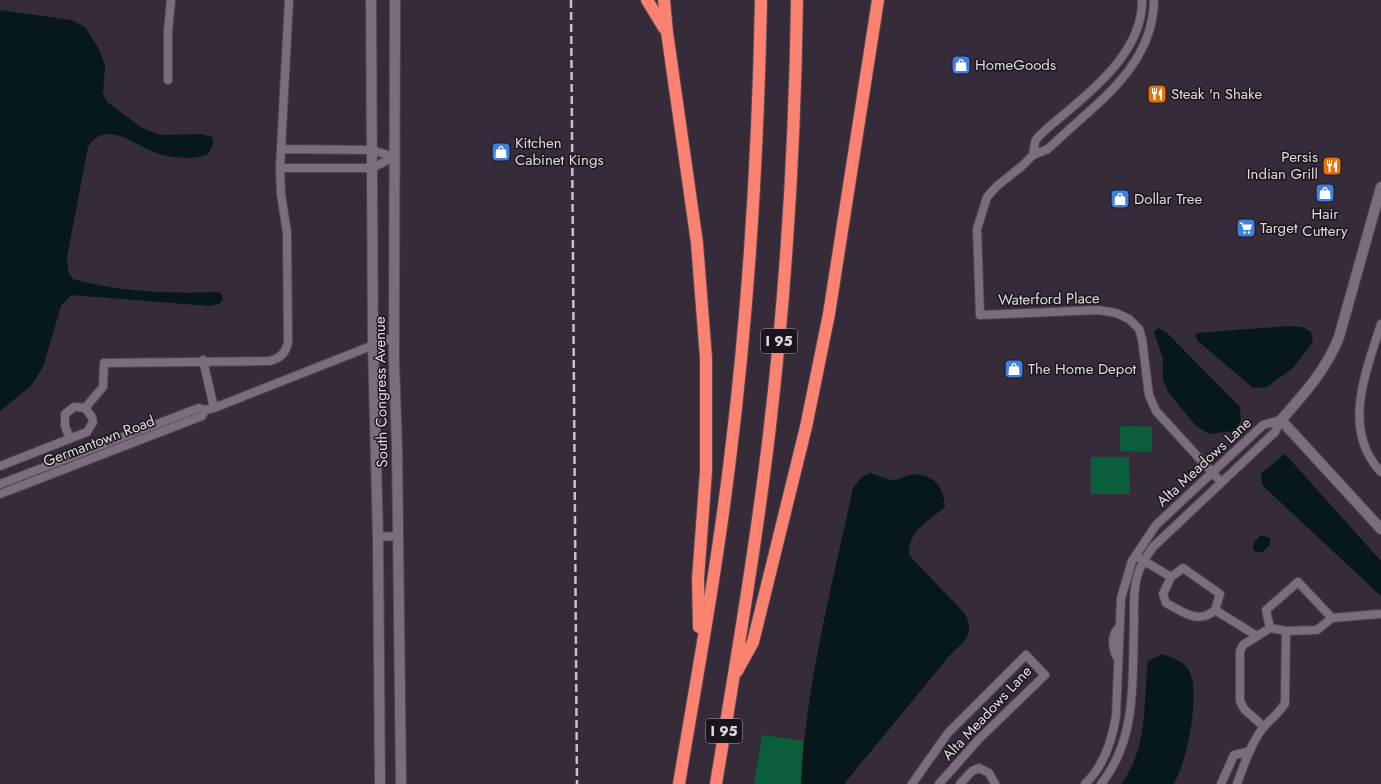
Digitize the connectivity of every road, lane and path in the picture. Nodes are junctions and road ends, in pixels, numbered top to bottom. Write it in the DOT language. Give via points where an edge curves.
graph roads {
  1 [pos="171,0"];
  2 [pos="289,0"];
  3 [pos="371,0"];
  4 [pos="395,0"];
  5 [pos="647,0"];
  6 [pos="664,0"];
  7 [pos="761,0"];
  8 [pos="797,0"];
  9 [pos="878,0"];
  10 [pos="887,0"];
  11 [pos="1142,0"];
  12 [pos="1154,0"];
  13 [pos="667,32"];
  14 [pos="873,36"];
  15 [pos="168,80"];
  16 [pos="281,149"];
  17 [pos="372,150"];
  18 [pos="1033,155"];
  19 [pos="394,157"];
  20 [pos="280,168"];
  21 [pos="372,168"];
  22 [pos="1381,187"];
  23 [pos="1381,324"];
  24 [pos="394,337"];
  25 [pos="374,344"];
  26 [pos="203,360"];
  27 [pos="85,408"];
  28 [pos="214,408"];
  29 [pos="205,410"];
  30 [pos="180,415"];
  31 [pos="1281,420"];
  32 [pos="150,437"];
  33 [pos="70,439"];
  34 [pos="0,466"];
  35 [pos="1213,472"];
  36 [pos="1381,472"];
  37 [pos="30,473"];
  38 [pos="1222,482"];
  39 [pos="0,484"];
  40 [pos="0,487"];
  41 [pos="0,494"];
  42 [pos="1381,529"];
  43 [pos="398,536"];
  44 [pos="378,537"];
  45 [pos="1135,556"];
  46 [pos="1144,561"];
  47 [pos="1171,577"];
  48 [pos="1215,610"];
  49 [pos="1379,614"];
  50 [pos="1332,618"];
  51 [pos="1120,626"];
  52 [pos="1134,627"];
  53 [pos="1270,628"];
  54 [pos="1286,631"];
  55 [pos="1257,636"];
  56 [pos="700,656"];
  57 [pos="733,679"];
  58 [pos="1264,727"];
  59 [pos="1250,751"];
  60 [pos="1242,770"];
  61 [pos="948,775"];
  62 [pos="380,784"];
  63 [pos="401,784"];
  64 [pos="679,784"];
  65 [pos="716,784"];
  66 [pos="912,784"];
  67 [pos="939,784"];
  68 [pos="959,784"];
  69 [pos="995,784"];
  70 [pos="1085,784"];
  71 [pos="1101,784"];
  72 [pos="1221,784"];
  73 [pos="1237,784"];
  74 [pos="1244,784"];
  1 -- 15 [label="street"];
  2 -- 16 [label="street"];
  3 -- 17 [label="main road, South Congress Avenue"];
  4 -- 19 [label="main road, South Congress Avenue"];
  5 -- 13 [label="highway"];
  6 -- 13 [label="highway"];
  7 -- 56 [label="highway, I 95" via="756,153 742,356 727,484"];
  8 -- 57 [label="highway, I 95" via="791,182 778,351 758,519"];
  9 -- 14 [label="highway"];
  10 -- 14 [label="highway"];
  11 -- 18 [label="street, Waterford Place" via="1137,29 1125,53 1094,87 1036,140"];
  12 -- 18 [label="street, Waterford Place" via="1150,34 1138,59 1123,78 1048,149"];
  13 -- 56 [label="highway" via="697,243 706,358 706,471 698,579"];
  14 -- 57 [label="highway" via="839,258 811,406 753,642"];
  16 -- 17 [label="street"];
  16 -- 20 [label="street"];
  17 -- 19 [label="street"];
  17 -- 21 [label="main road, South Congress Avenue"];
  18 -- 35 [label="street, Waterford Place" via="987,197 981,213 976,229 980,315 1098,310 1128,319 1139,329 1149,395 1156,410"];
  19 -- 21 [label="street"];
  19 -- 24 [label="main road, South Congress Avenue"];
  20 -- 21 [label="street"];
  20 -- 26 [label="street" via="287,234 287,348 280,357 269,361"];
  21 -- 25 [label="main road, South Congress Avenue"];
  22 -- 31 [label="main road" via="1333,354 1318,378"];
  23 -- 36 [label="street" via="1358,413 1365,448"];
  24 -- 25 [label="street, Germantown Road"];
  24 -- 43 [label="main road, South Congress Avenue"];
  25 -- 28 [label="street, Germantown Road"];
  25 -- 44 [label="main road, South Congress Avenue"];
  26 -- 27 [label="street" via="104,362 103,387"];
  26 -- 28 [label="street"];
  27 -- 33 [label="street" via="90,412 93,422 87,432"];
  27 -- 33 [label="street" via="74,407 65,414 65,426"];
  28 -- 29 [label="street, Germantown Road"];
  29 -- 30 [label="street, Germantown Road" via="199,408"];
  29 -- 32 [label="street, Germantown Road" via="202,416"];
  30 -- 32 [label="street" via="175,421 150,431"];
  30 -- 37 [label="street, Germantown Road"];
  31 -- 35 [label="street, Alta Meadows Lane" via="1264,425"];
  31 -- 38 [label="street, Alta Meadows Lane" via="1275,432"];
  31 -- 42 [label="main road"];
  32 -- 41 [label="street, Germantown Road"];
  33 -- 34 [label="street"];
  35 -- 38 [label="street, Waterford Place"];
  35 -- 45 [label="street, Alta Meadows Lane" via="1156,525"];
  37 -- 39 [label="street, Germantown Road"];
  37 -- 40 [label="street" via="29,476"];
  38 -- 46 [label="street, Alta Meadows Lane" via="1153,547"];
  43 -- 44 [label="street"];
  43 -- 63 [label="main road, South Congress Avenue"];
  44 -- 62 [label="main road, South Congress Avenue"];
  45 -- 46 [label="street"];
  45 -- 51 [label="street, Alta Meadows Lane" via="1126,576 1121,598"];
  46 -- 47 [label="street"];
  46 -- 52 [label="street, Alta Meadows Lane" via="1134,595"];
  47 -- 48 [label="street" via="1183,568 1220,594"];
  47 -- 48 [label="street" via="1162,594 1166,603 1199,618 1207,617"];
  48 -- 55 [label="street"];
  49 -- 50 [label="street"];
  50 -- 53 [label="street" via="1298,582 1266,610"];
  50 -- 54 [label="street" via="1317,630"];
  51 -- 52 [label="street"];
  51 -- 70 [label="street, Alta Meadows Lane" via="1113,633 1118,661 1113,735 1100,766"];
  52 -- 71 [label="street, Alta Meadows Lane" via="1130,716 1126,739 1110,773"];
  53 -- 54 [label="street"];
  53 -- 55 [label="street"];
  54 -- 58 [label="street" via="1285,703 1280,712"];
  55 -- 58 [label="street" via="1243,645 1240,651 1240,701 1244,709"];
  56 -- 64 [label="highway, I 95"];
  57 -- 65 [label="highway, I 95"];
  58 -- 59 [label="street"];
  59 -- 60 [label="street"];
  59 -- 72 [label="street" via="1234,755"];
  60 -- 73 [label="street"];
  60 -- 74 [label="street"];
  61 -- 66 [label="street, Alta Meadows Lane" via="979,739 1045,675 1026,655 948,733"];
  61 -- 67 [label="street, Alta Meadows Lane"];
  61 -- 68 [label="street, Alta Meadows Lane"];
  68 -- 69 [label="street, Alta Meadows Lane" via="972,771 979,768 989,774"];
}
